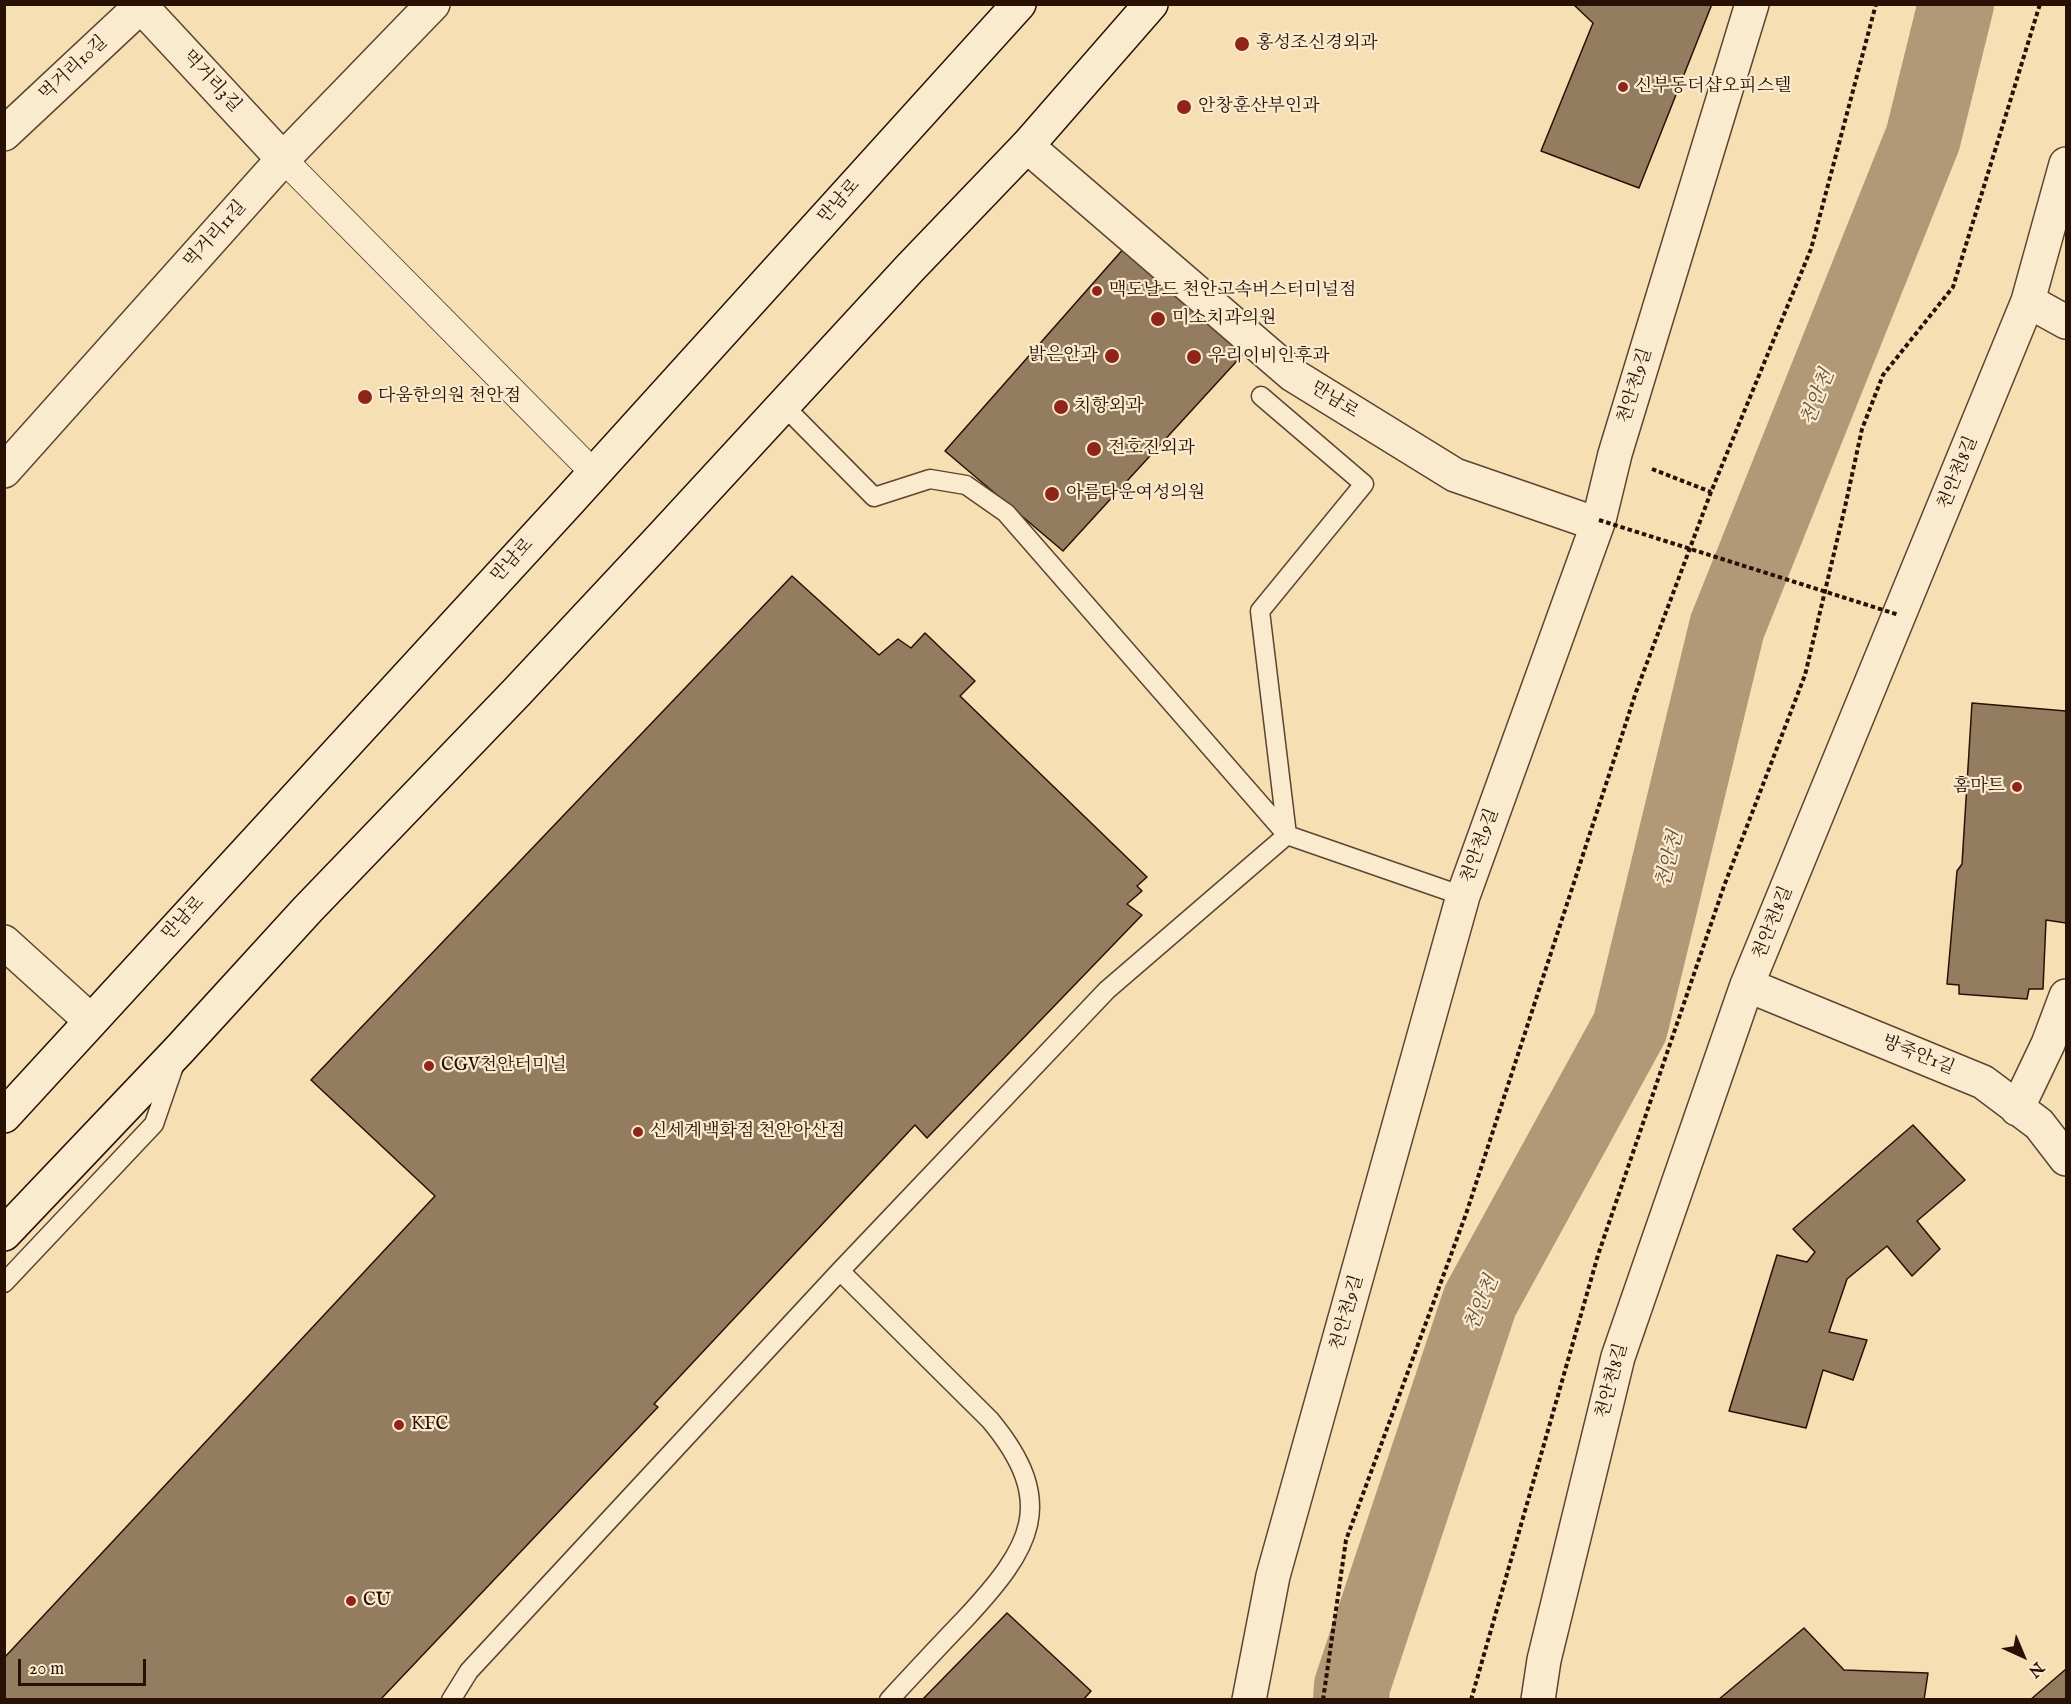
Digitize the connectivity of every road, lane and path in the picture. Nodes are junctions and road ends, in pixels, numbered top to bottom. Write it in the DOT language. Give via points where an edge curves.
graph roads {
  1 [pos="433,4"];
  2 [pos="1019,4"];
  3 [pos="1151,4"];
  4 [pos="1752,4"];
  5 [pos="1876,4"];
  6 [pos="2040,4"];
  7 [pos="141,5"];
  8 [pos="4,134"];
  9 [pos="1027,146"];
  10 [pos="283,159"];
  11 [pos="2067,164"];
  12 [pos="2028,301"];
  13 [pos="2067,322"];
  14 [pos="1262,396"];
  15 [pos="784,406"];
  16 [pos="1615,454"];
  17 [pos="4,471"];
  18 [pos="593,472"];
  19 [pos="1711,492"];
  20 [pos="1598,522"];
  21 [pos="1899,615"];
  22 [pos="1287,835"];
  23 [pos="1463,896"];
  24 [pos="4,942"];
  25 [pos="1747,985"];
  26 [pos="2067,996"];
  27 [pos="91,1021"];
  28 [pos="179,1050"];
  29 [pos="2017,1109"];
  30 [pos="4,1116"];
  31 [pos="2067,1159"];
  32 [pos="4,1234"];
  33 [pos="840,1271"];
  34 [pos="4,1283"];
  35 [pos="451,1700"];
  36 [pos="889,1700"];
  37 [pos="1249,1700"];
  38 [pos="1323,1700"];
  39 [pos="1471,1700"];
  40 [pos="1538,1700"];
  1 -- 10 [label="street, 먹거리11길"];
  2 -- 18 [label="street, 만남로"];
  3 -- 9 [label="street"];
  4 -- 16 [label="street, 천안천9길"];
  5 -- 19 [label="path" via="1811,249"];
  6 -- 39 [label="path" via="1953,287 1883,375 1862,429 1805,675 1724,886 1598,1255"];
  7 -- 8 [label="street, 먹거리10길"];
  7 -- 10 [label="street, 먹거리3길"];
  9 -- 15 [label="street"];
  9 -- 20 [label="street, 만남로" via="1293,375 1455,475"];
  10 -- 17 [label="street, 먹거리11길"];
  10 -- 18 [label="street"];
  11 -- 12 [label="street, 천안천8길"];
  12 -- 13 [label="street"];
  12 -- 21 [label="street, 천안천8길"];
  14 -- 22 [label="lane" via="1364,484 1260,611"];
  15 -- 22 [label="lane" via="874,497 930,479 966,485 1006,513"];
  15 -- 28 [label="street"];
  16 -- 19 [label="path"];
  16 -- 20 [label="street, 천안천9길"];
  18 -- 27 [label="street, 만남로"];
  19 -- 38 [label="path" via="1636,692 1466,1214 1346,1540"];
  20 -- 21 [label="path, bridge"];
  20 -- 23 [label="street, 천안천9길"];
  21 -- 25 [label="street, 천안천8길"];
  22 -- 23 [label="lane"];
  22 -- 33 [label="lane" via="1107,990"];
  23 -- 37 [label="street, 천안천9길" via="1273,1576"];
  24 -- 27 [label="street"];
  25 -- 29 [label="street, 방죽안1길" via="1983,1083"];
  25 -- 40 [label="street, 천안천8길" via="1618,1357 1544,1660"];
  26 -- 29 [label="street"];
  27 -- 30 [label="street, 만남로"];
  28 -- 32 [label="street"];
  28 -- 34 [label="lane" via="154,1124"];
  29 -- 31 [label="street, 방죽안1길" via="2039,1124"];
  33 -- 35 [label="lane" via="469,1671"];
  33 -- 36 [label="lane" via="1004,1437 1023,1470 1030,1508 1023,1542 1005,1572"];
}
